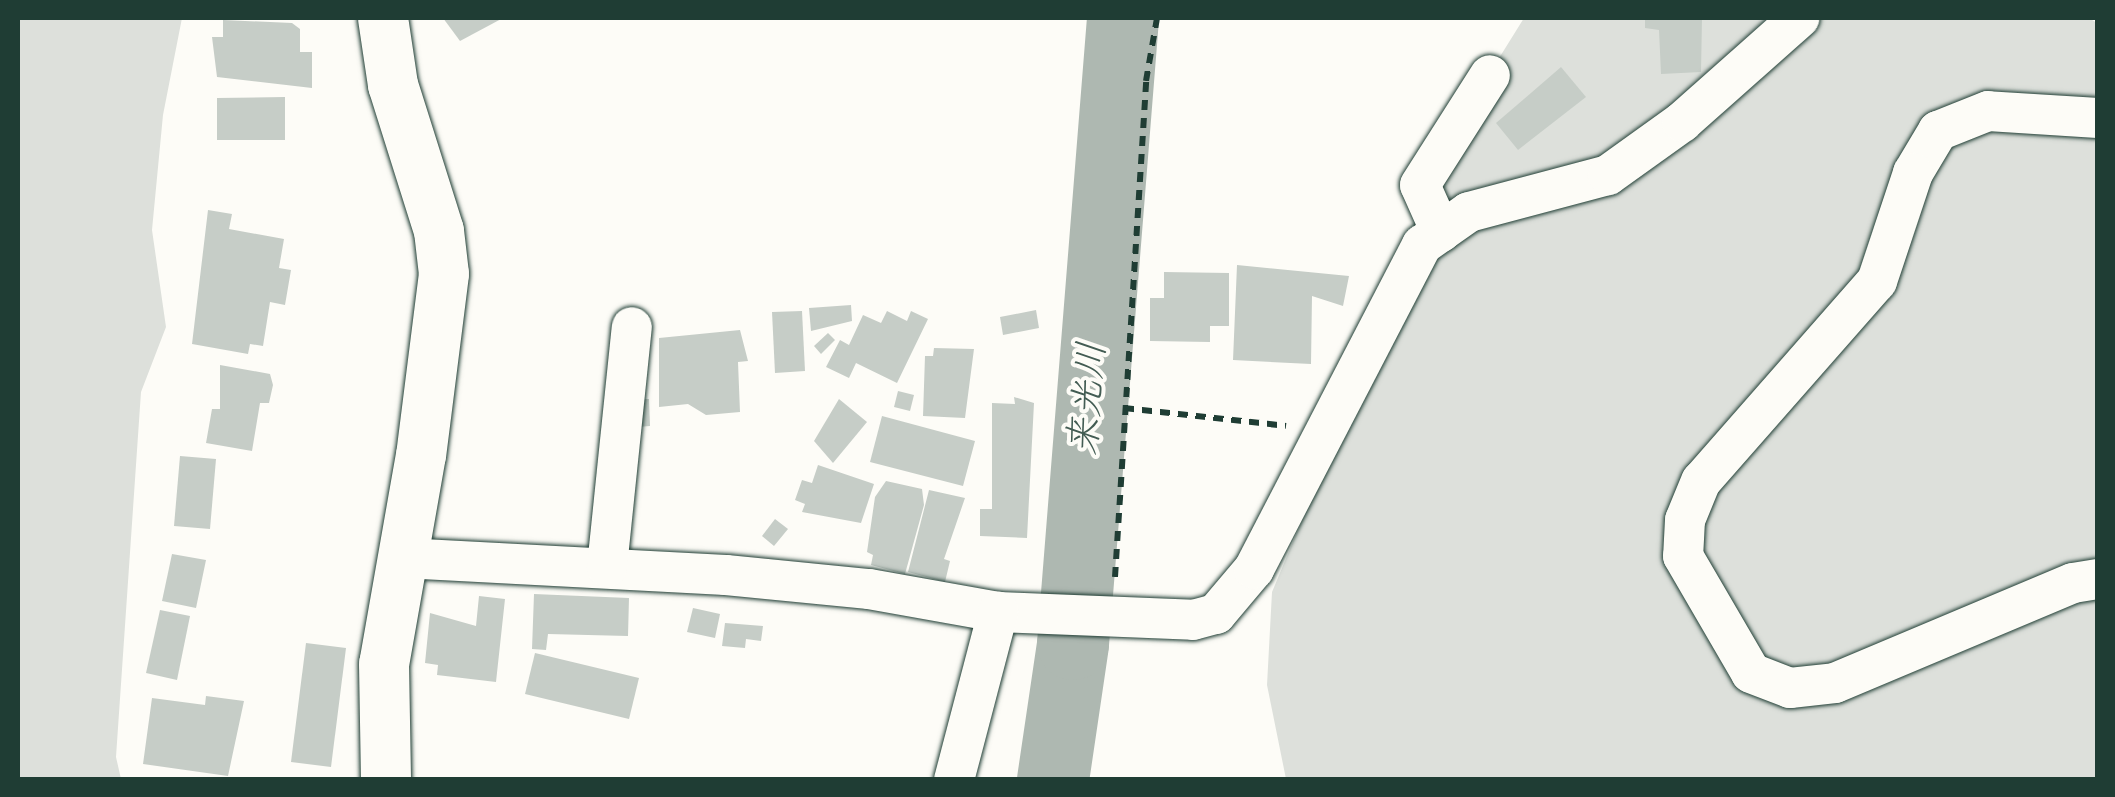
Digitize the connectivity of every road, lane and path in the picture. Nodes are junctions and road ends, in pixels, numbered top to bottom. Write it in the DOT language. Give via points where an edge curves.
graph roads {
  1 [pos="384,18"];
  2 [pos="1157,18"];
  3 [pos="1799,18"];
  4 [pos="1490,75"];
  5 [pos="2098,118"];
  6 [pos="1441,232"];
  7 [pos="632,328"];
  8 [pos="1124,408"];
  9 [pos="1325,426"];
  10 [pos="403,558"];
  11 [pos="607,567"];
  12 [pos="2098,579"];
  13 [pos="1012,612"];
  14 [pos="1112,618"];
  15 [pos="386,780"];
  16 [pos="954,780"];
  1 -- 10 [label="street" via="393,85 439,231 444,274"];
  2 -- 8 [label="path" via="1146,81"];
  3 -- 6 [label="street" via="1697,110 1608,174 1469,212"];
  4 -- 6 [label="street" via="1420,185"];
  5 -- 12 [label="street" via="1988,110 1938,131 1913,173 1876,281 1701,481 1684,520 1683,556 1751,674 1790,688 1834,683 2073,582"];
  6 -- 9 [label="street" via="1422,245"];
  7 -- 11 [label="street"];
  8 -- 9 [label="path"];
  8 -- 14 [label="path"];
  9 -- 14 [label="street" via="1230,605 1193,620"];
  10 -- 11 [label="street"];
  10 -- 15 [label="street" via="384,664"];
  11 -- 13 [label="street" via="869,589"];
  13 -- 14 [label="street"];
  13 -- 16 [label="street"];
}
